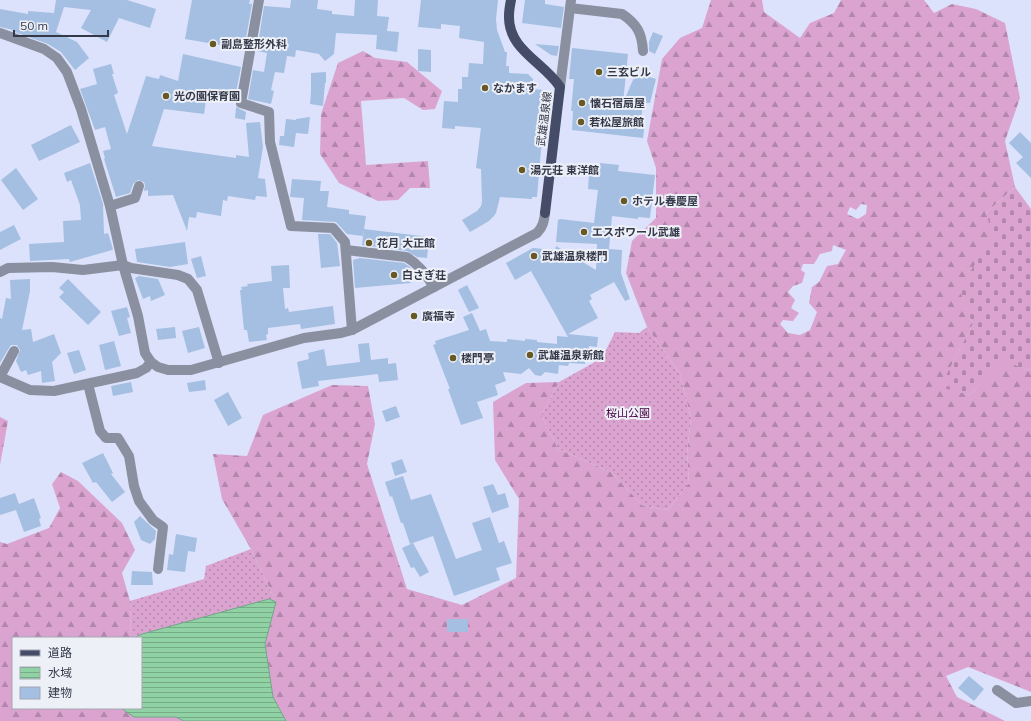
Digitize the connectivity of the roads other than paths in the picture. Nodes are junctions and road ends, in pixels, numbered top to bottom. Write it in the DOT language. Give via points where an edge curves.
graph roads {
  1 [pos="259,0"];
  2 [pos="511,0"];
  3 [pos="571,4"];
  4 [pos="0,33"];
  5 [pos="643,52"];
  6 [pos="560,87"];
  7 [pos="139,186"];
  8 [pos="110,206"];
  9 [pos="545,212"];
  10 [pos="346,250"];
  11 [pos="123,265"];
  12 [pos="0,272"];
  13 [pos="434,287"];
  14 [pos="352,330"];
  15 [pos="14,351"];
  16 [pos="151,362"];
  17 [pos="219,363"];
  18 [pos="0,377"];
  19 [pos="88,384"];
  20 [pos="158,569"];
  21 [pos="997,690"];
  22 [pos="1031,701"];
  1 -- 10 [label="street" via="241,103 269,112 270,142 291,226 333,228 345,242"];
  2 -- 6 [label="main road, 武雄温泉線" via="509,16 514,38"];
  3 -- 5 [label="street" via="622,14 640,32"];
  3 -- 6 [label="street"];
  4 -- 8 [label="street" via="44,49 57,58 67,72 81,109"];
  6 -- 9 [label="main road, 武雄温泉線"];
  7 -- 8 [label="street" via="135,198"];
  8 -- 11 [label="street"];
  9 -- 13 [label="street" via="537,233"];
  10 -- 13 [label="street" via="406,257 419,266"];
  10 -- 14 [label="street"];
  11 -- 12 [label="street" via="83,270 52,267 8,268"];
  11 -- 16 [label="street" via="138,316 145,353"];
  11 -- 17 [label="street" via="178,274 188,279 197,290"];
  13 -- 14 [label="street"];
  14 -- 17 [label="street" via="304,338"];
  15 -- 18 [label="street"];
  16 -- 17 [label="street" via="168,370 191,370"];
  16 -- 19 [label="street" via="137,373"];
  18 -- 19 [label="street" via="30,390 54,391"];
  19 -- 20 [label="street" via="100,431 106,438 118,438 129,456 139,502 153,520 163,527"];
  21 -- 22 [label="street" via="1016,703"];
}
